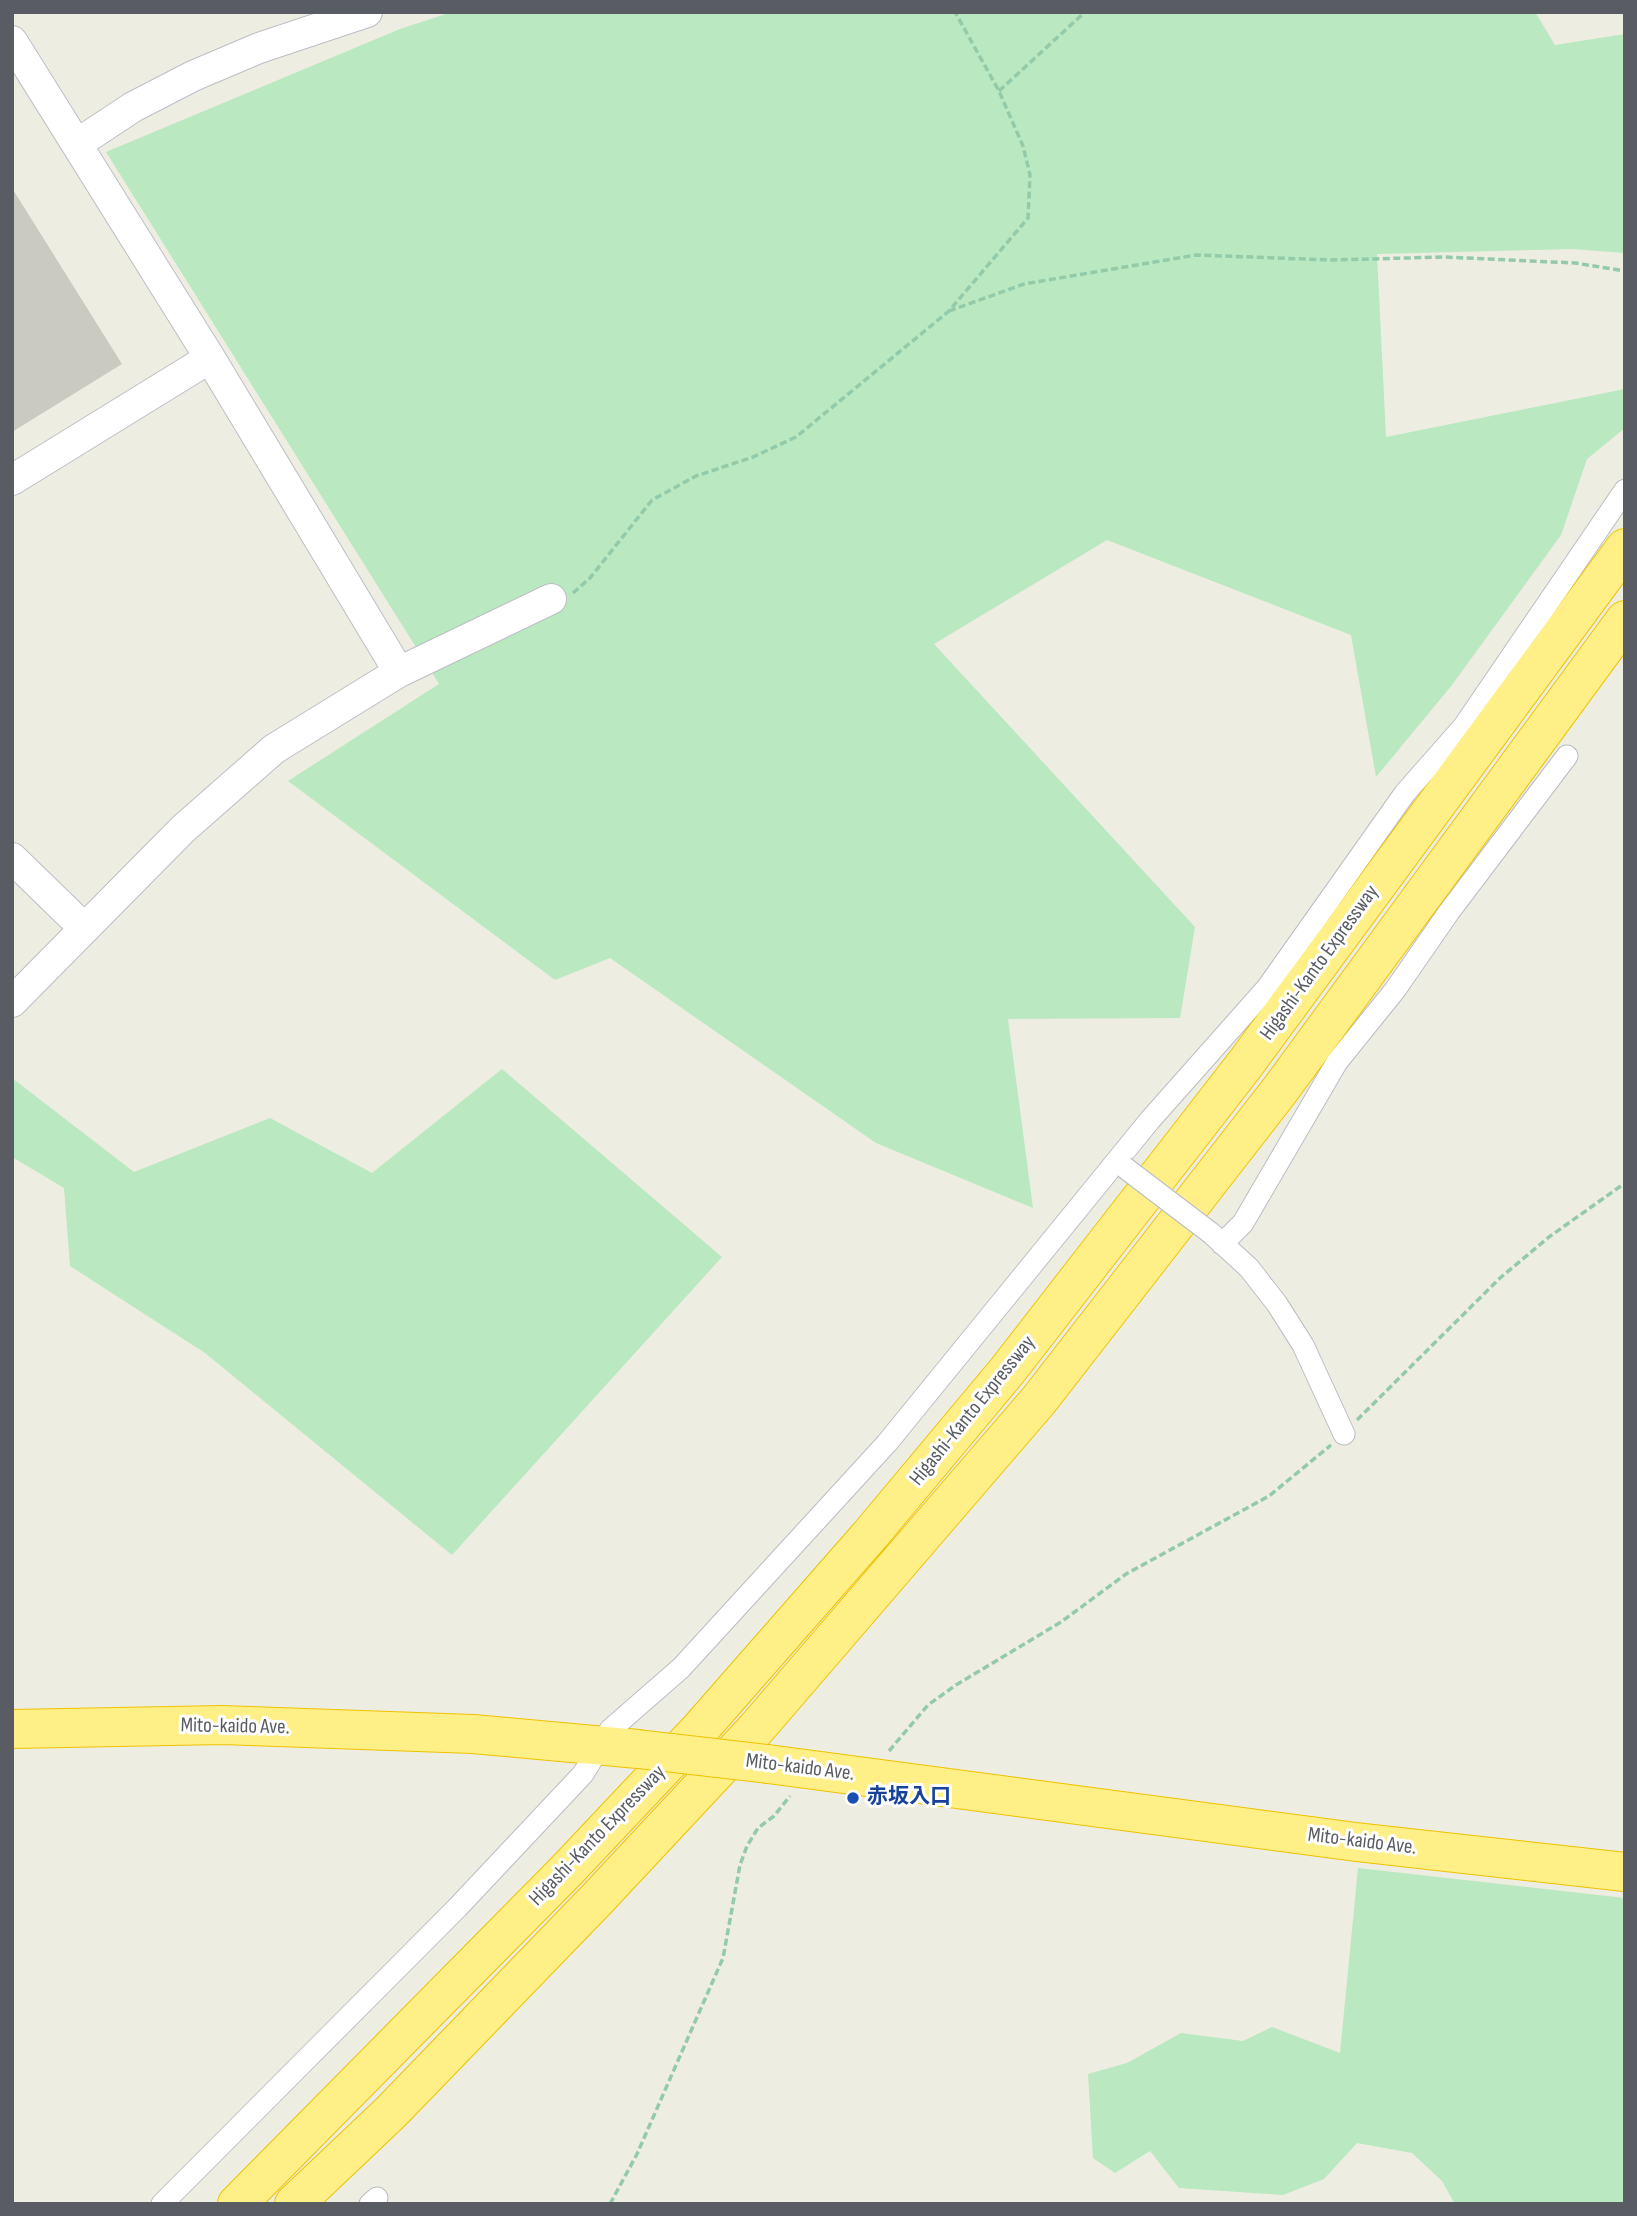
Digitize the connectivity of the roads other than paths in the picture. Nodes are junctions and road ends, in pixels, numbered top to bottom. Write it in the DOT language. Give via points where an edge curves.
graph roads {
  1 [pos="367,12"];
  2 [pos="12,41"];
  3 [pos="77,144"];
  4 [pos="210,358"];
  5 [pos="12,480"];
  6 [pos="1625,490"];
  7 [pos="1625,548"];
  8 [pos="551,599"];
  9 [pos="1625,620"];
  10 [pos="399,672"];
  11 [pos="1567,756"];
  12 [pos="12,858"];
  13 [pos="84,928"];
  14 [pos="12,1002"];
  15 [pos="1120,1165"];
  16 [pos="1217,1239"];
  17 [pos="1344,1434"];
  18 [pos="12,1729"];
  19 [pos="601,1744"];
  20 [pos="1625,1872"];
  21 [pos="162,2204"];
  22 [pos="237,2204"];
  23 [pos="294,2204"];
  1 -- 3 [label="street" via="193,76 132,107"];
  2 -- 3 [label="street"];
  3 -- 4 [label="street"];
  4 -- 5 [label="street"];
  4 -- 10 [label="street"];
  6 -- 15 [label="street" via="1464,726 1405,793 1267,988"];
  7 -- 22 [label="highway, Higashi-Kanto Expressway" via="1238,1074 1031,1340 870,1535 567,1870"];
  8 -- 10 [label="street"];
  9 -- 23 [label="highway, Higashi-Kanto Expressway" via="1280,1090 1039,1400 737,1749 391,2112"];
  10 -- 13 [label="street" via="264,756 218,795"];
  11 -- 16 [label="street" via="1337,1062 1244,1223"];
  12 -- 13 [label="street"];
  13 -- 14 [label="street"];
  15 -- 16 [label="street, bridge"];
  15 -- 19 [label="street" via="887,1443 681,1668 625,1715"];
  16 -- 17 [label="street" via="1261,1281 1277,1304 1303,1345"];
  18 -- 19 [label="highway, Mito-kaido Ave." via="222,1725 473,1734"];
  19 -- 20 [label="highway, Mito-kaido Ave., bridge" via="1356,1842"];
  19 -- 21 [label="street" via="583,1774 457,1909"];
}
